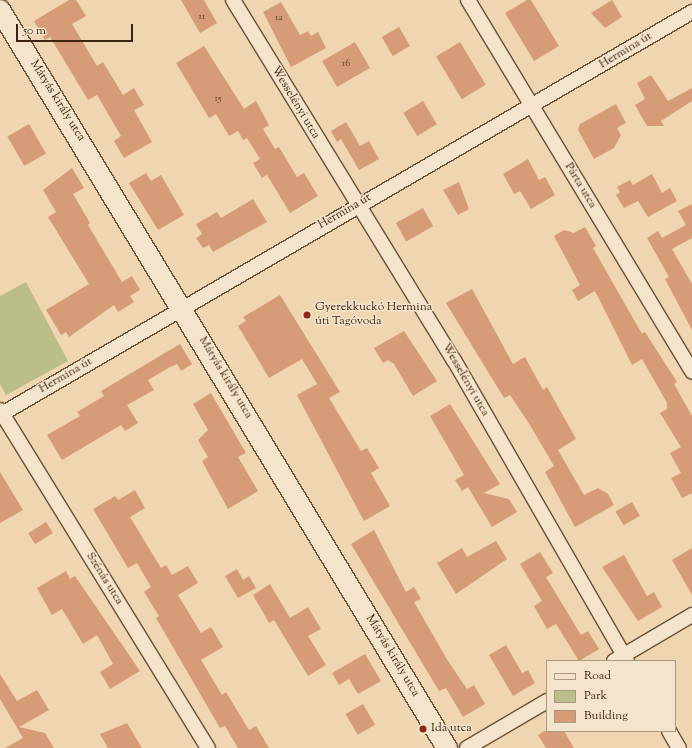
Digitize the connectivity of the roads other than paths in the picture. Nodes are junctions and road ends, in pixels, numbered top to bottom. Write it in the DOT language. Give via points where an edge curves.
graph roads {
  1 [pos="233,0"];
  2 [pos="468,0"];
  3 [pos="0,10"];
  4 [pos="692,12"];
  5 [pos="532,106"];
  6 [pos="356,205"];
  7 [pos="183,307"];
  8 [pos="692,372"];
  9 [pos="1,413"];
  10 [pos="692,615"];
  11 [pos="621,659"];
  12 [pos="546,702"];
  13 [pos="670,732"];
  14 [pos="208,748"];
  15 [pos="447,748"];
  16 [pos="467,748"];
  17 [pos="679,748"];
  1 -- 6 [label="street, Wesselényi utca"];
  2 -- 5 [label="street, Párta utca"];
  3 -- 7 [label="street, Mátyás király utca"];
  4 -- 5 [label="street, Hermina út"];
  5 -- 6 [label="street, Hermina út"];
  5 -- 8 [label="street, Párta utca"];
  6 -- 7 [label="street, Hermina út"];
  6 -- 11 [label="street, Wesselényi utca" via="454,360"];
  7 -- 9 [label="street, Hermina út"];
  7 -- 15 [label="street, Mátyás király utca"];
  9 -- 14 [label="street, Szénás utca"];
  10 -- 11 [label="street"];
  12 -- 16 [label="street"];
  13 -- 17 [label="street"];
}
